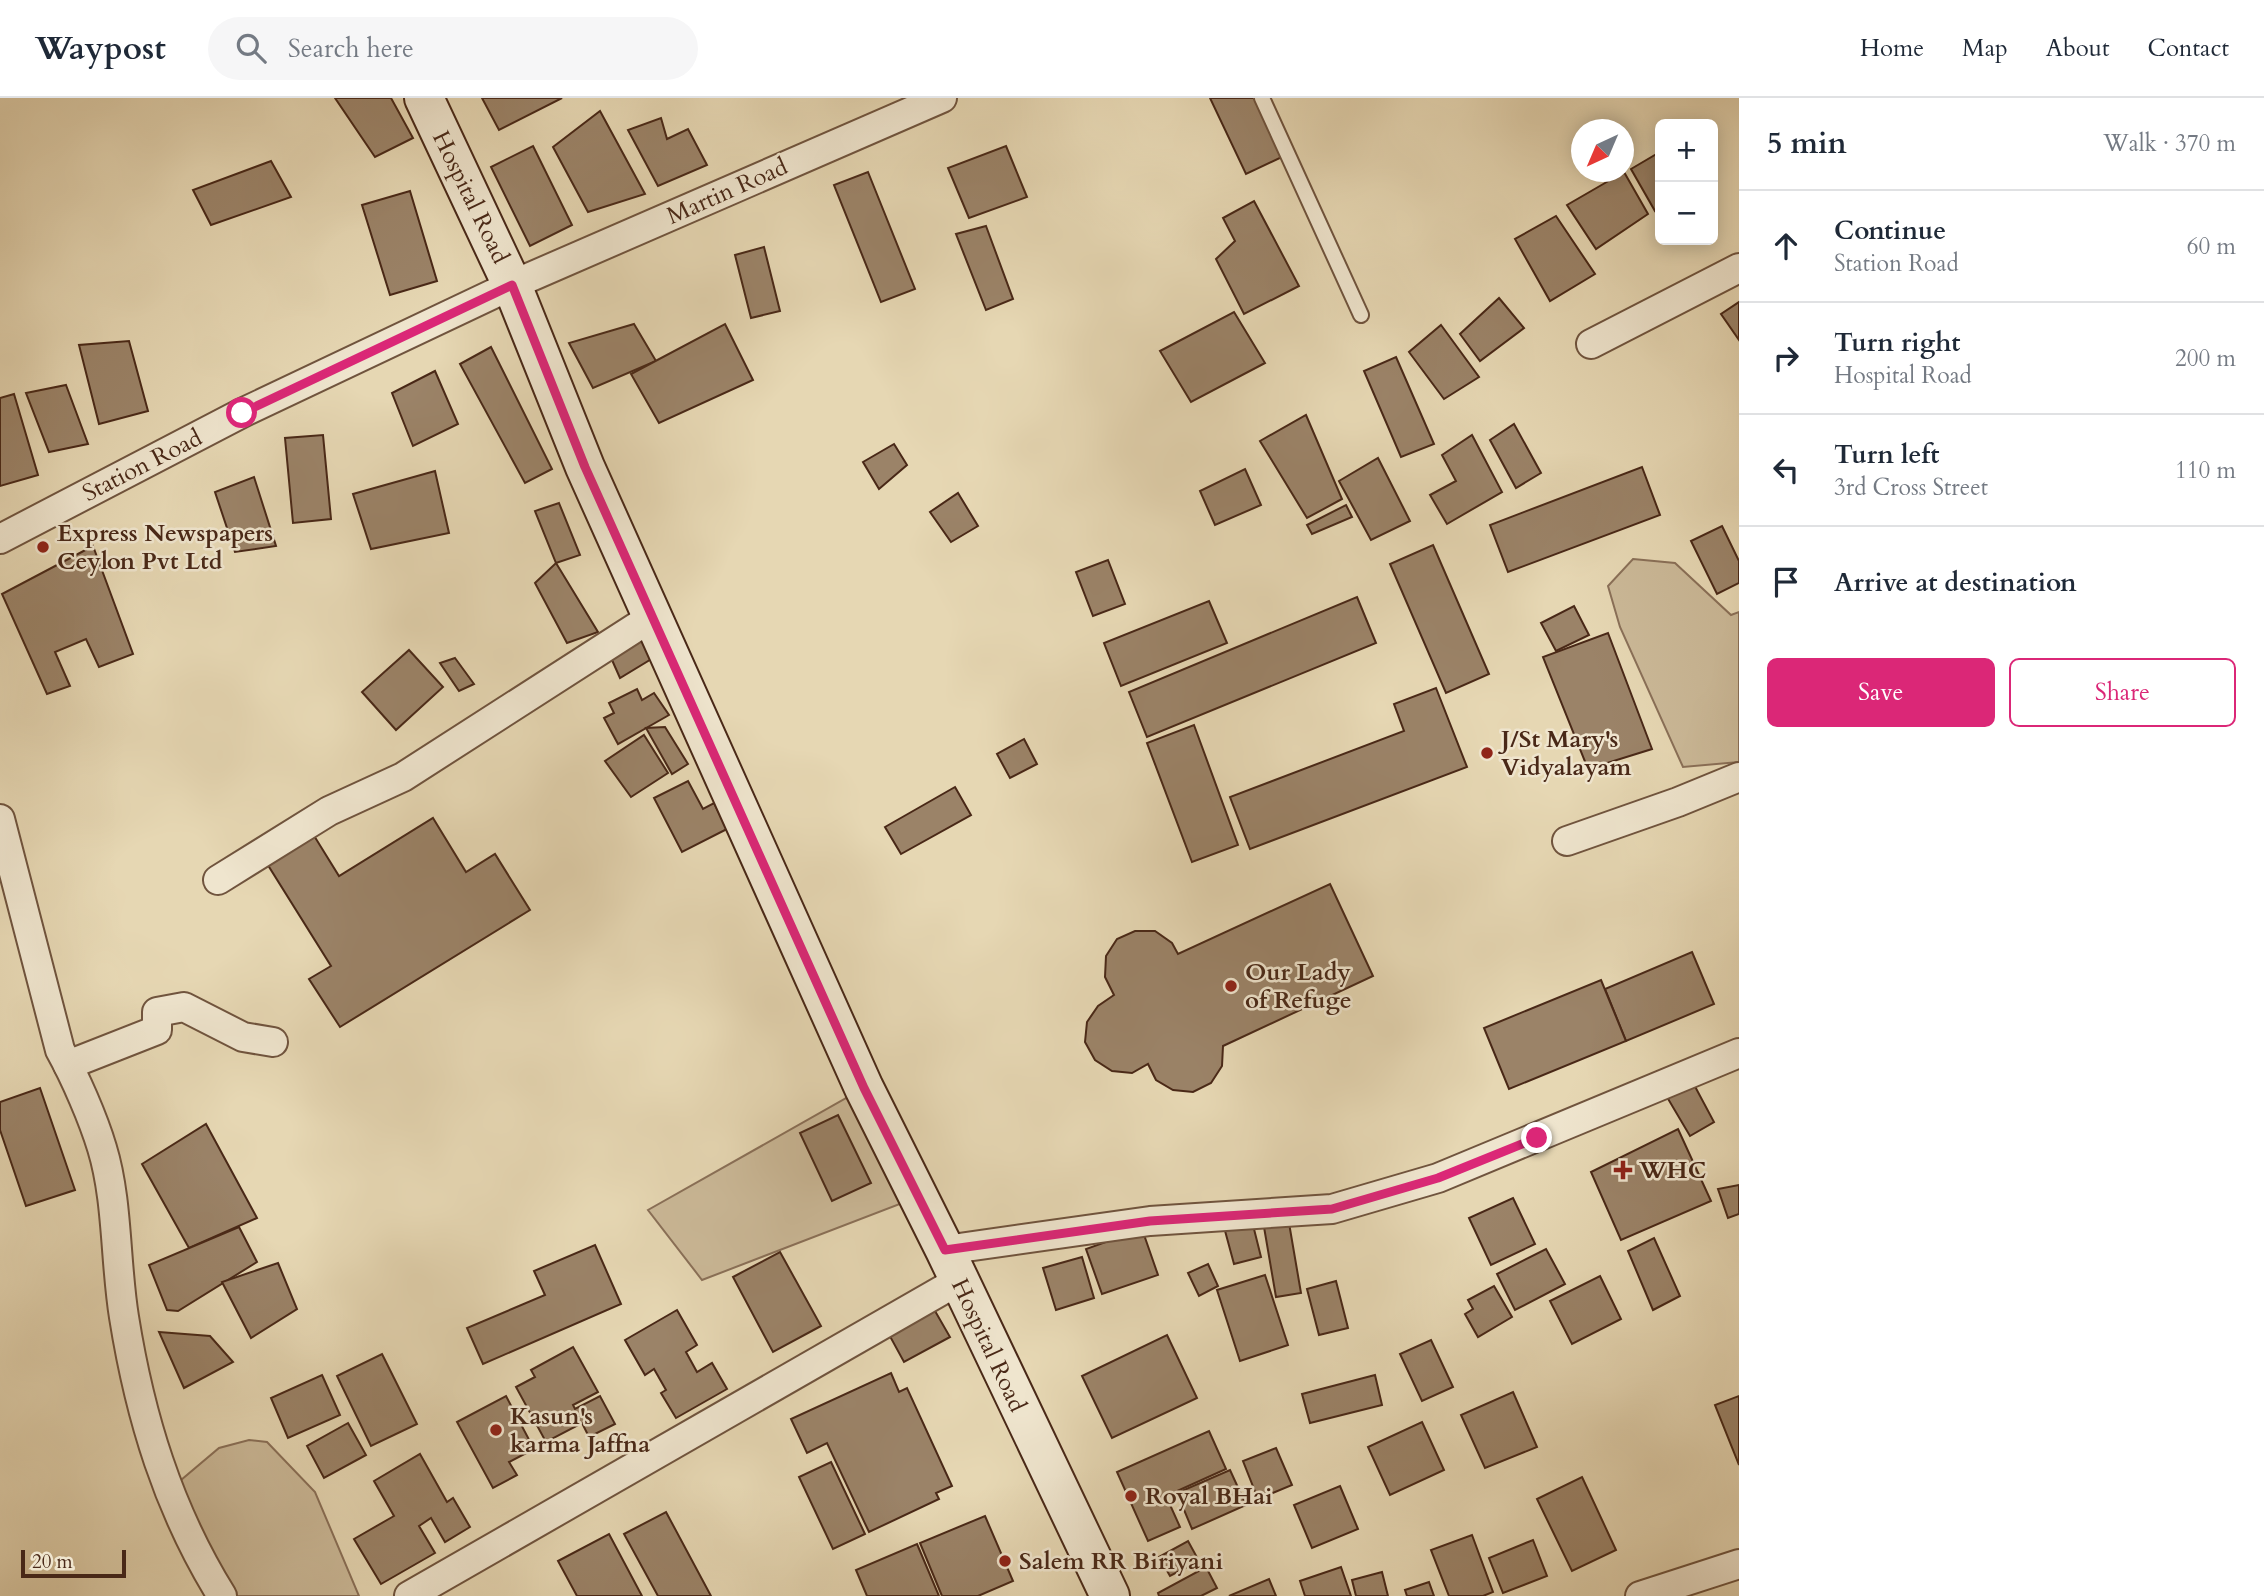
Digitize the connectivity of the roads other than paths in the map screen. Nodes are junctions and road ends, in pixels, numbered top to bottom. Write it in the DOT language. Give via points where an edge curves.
graph roads {
  1 [pos="424,98"];
  2 [pos="942,98"];
  3 [pos="1262,98"];
  4 [pos="1739,268"];
  5 [pos="512,285"];
  6 [pos="1361,315"];
  7 [pos="1591,344"];
  8 [pos="0,539"];
  9 [pos="652,617"];
  10 [pos="1739,777"];
  11 [pos="0,819"];
  12 [pos="1567,841"];
  13 [pos="218,880"];
  14 [pos="273,1042"];
  15 [pos="1739,1054"];
  16 [pos="68,1065"];
  17 [pos="952,1265"];
  18 [pos="1739,1564"];
  19 [pos="222,1596"];
  20 [pos="409,1596"];
  21 [pos="1110,1596"];
  22 [pos="1640,1596"];
  1 -- 5 [label="street, Hospital Road"];
  2 -- 5 [label="street, Martin Road"];
  3 -- 6 [label="lane"];
  4 -- 7 [label="street"];
  5 -- 8 [label="street, Station Road" via="242,413"];
  5 -- 9 [label="street, Hospital Road"];
  9 -- 13 [label="street" via="403,777 329,811"];
  9 -- 17 [label="street, Hospital Road" via="864,1088"];
  10 -- 12 [label="street"];
  11 -- 16 [label="street" via="60,1050"];
  14 -- 16 [label="street" via="243,1037 184,1007 158,1012 157,1030"];
  15 -- 17 [label="street" via="1438,1178 1332,1209 1150,1221"];
  16 -- 19 [label="street" via="103,1148 138,1396 168,1491"];
  17 -- 20 [label="street"];
  17 -- 21 [label="street, Hospital Road"];
  18 -- 22 [label="street"];
}
